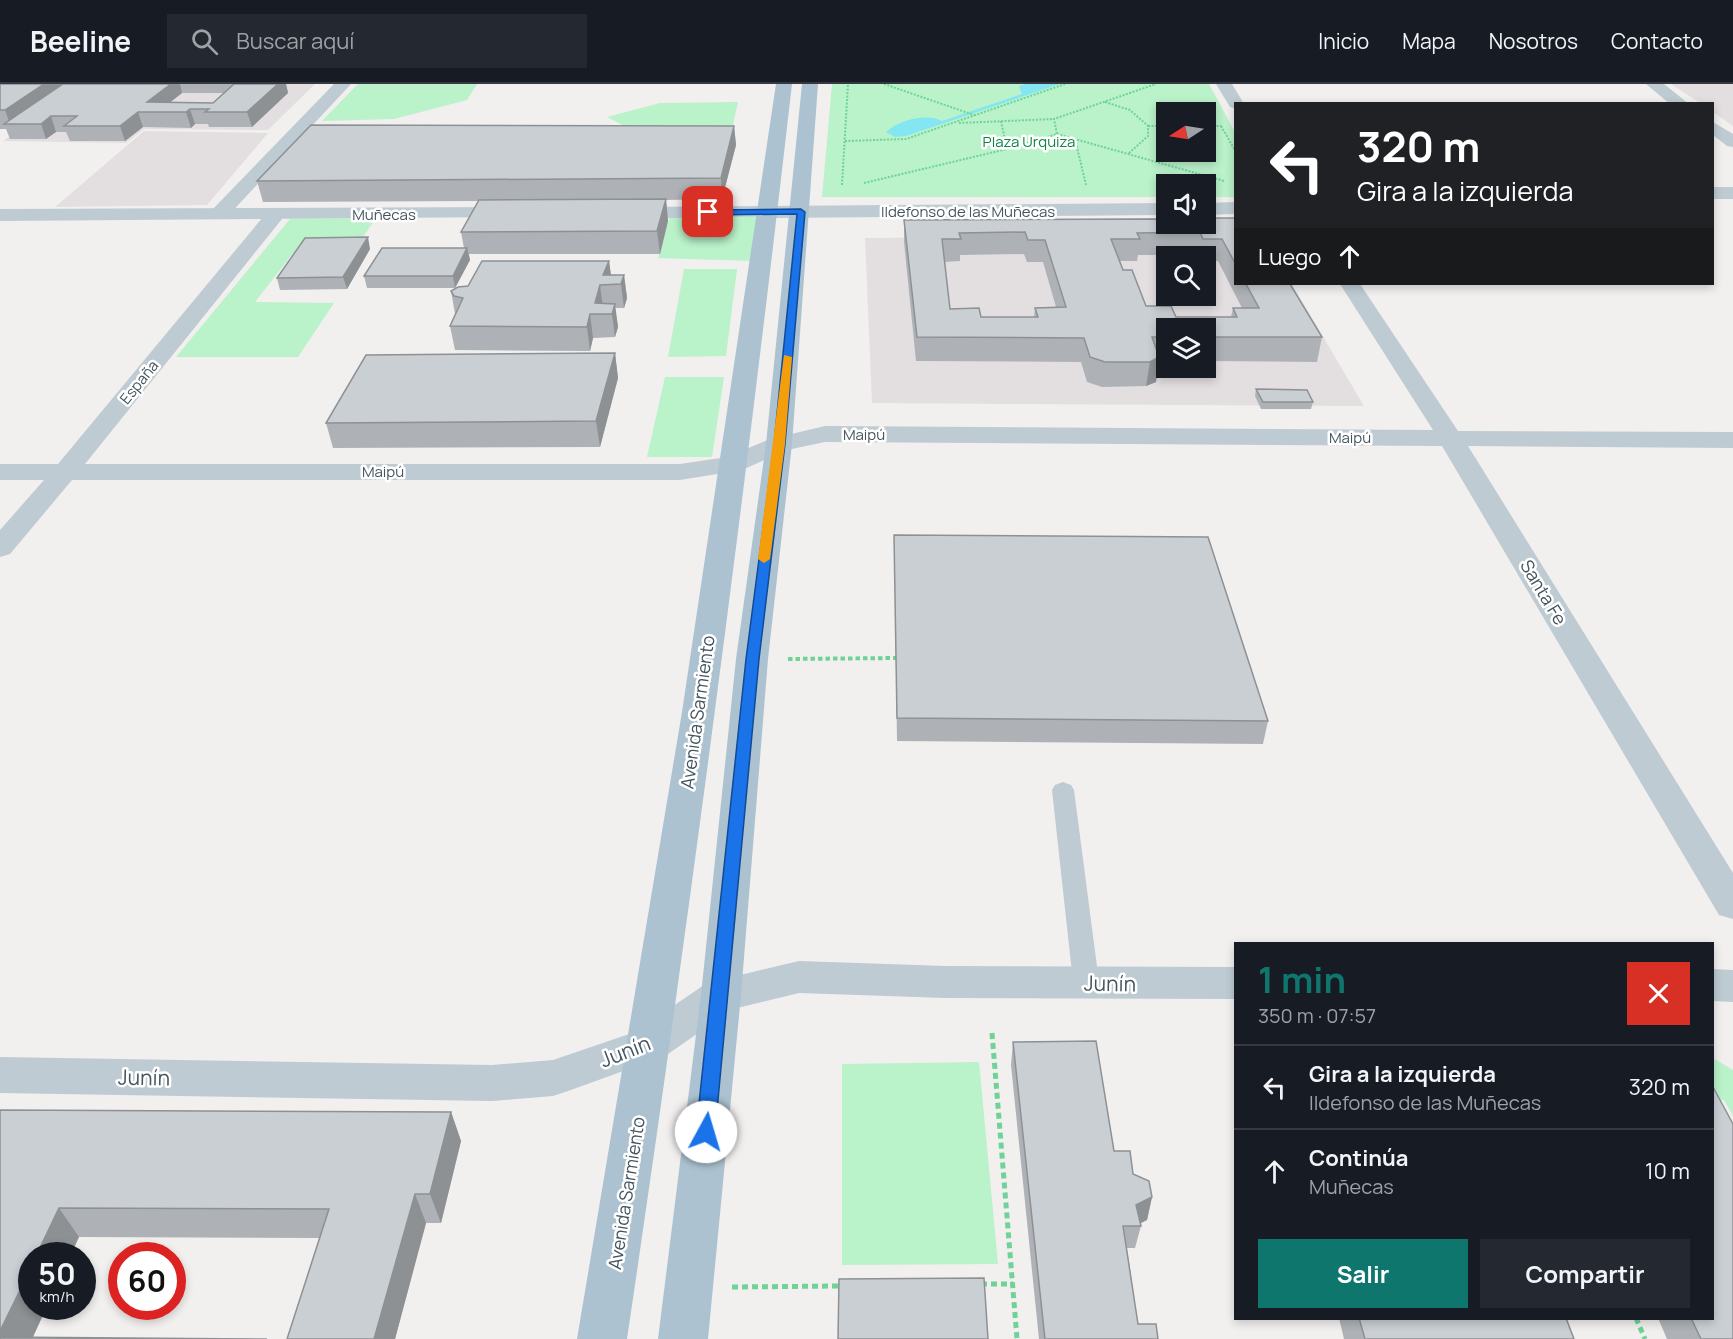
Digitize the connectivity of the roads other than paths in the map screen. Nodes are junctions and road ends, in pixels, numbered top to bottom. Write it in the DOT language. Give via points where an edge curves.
graph roads {
  1 [pos="344,84"];
  2 [pos="784,84"];
  3 [pos="810,84"];
  4 [pos="1224,84"];
  5 [pos="1654,84"];
  6 [pos="1235,102"];
  7 [pos="1678,102"];
  8 [pos="1714,128"];
  9 [pos="1733,142"];
  10 [pos="1714,193"];
  11 [pos="1733,193"];
  12 [pos="1216,208"];
  13 [pos="1234,208"];
  14 [pos="1156,209"];
  15 [pos="768,212"];
  16 [pos="801,212"];
  17 [pos="533,213"];
  18 [pos="603,213"];
  19 [pos="219,214"];
  20 [pos="275,214"];
  21 [pos="0,215"];
  22 [pos="1351,285"];
  23 [pos="1450,437"];
  24 [pos="1733,440"];
  25 [pos="779,444"];
  26 [pos="733,464"];
  27 [pos="66,471"];
  28 [pos="0,472"];
  29 [pos="0,548"];
  30 [pos="1063,790"];
  31 [pos="1733,904"];
  32 [pos="1086,982"];
  33 [pos="1234,983"];
  34 [pos="1714,986"];
  35 [pos="1733,986"];
  36 [pos="721,995"];
  37 [pos="650,1044"];
  38 [pos="0,1075"];
  39 [pos="602,1339"];
  40 [pos="683,1339"];
  1 -- 19 [label="street"];
  2 -- 15 [label="main road, Avenida Sarmiento"];
  3 -- 16 [label="main road"];
  4 -- 6 [label="street"];
  5 -- 7 [label="street"];
  8 -- 9 [label="street"];
  10 -- 11 [label="street"];
  12 -- 13 [label="street"];
  14 -- 16 [label="street, Ildefonso de las Muñecas"];
  15 -- 16 [label="street, Ildefonso de las Muñecas"];
  15 -- 18 [label="street"];
  15 -- 26 [label="main road, Avenida Sarmiento"];
  16 -- 25 [label="main road"];
  17 -- 20 [label="street, Muñecas"];
  19 -- 20 [label="street, Muñecas"];
  19 -- 21 [label="street, Muñecas"];
  20 -- 27 [label="street, España"];
  22 -- 23 [label="street, Santa Fe"];
  23 -- 24 [label="street, Maipú"];
  23 -- 25 [label="street, Maipú" via="825,434"];
  23 -- 31 [label="street, Santa Fe"];
  25 -- 26 [label="street, Maipú"];
  25 -- 36 [label="main road" via="752,659"];
  26 -- 27 [label="street, Maipú" via="680,472"];
  26 -- 37 [label="main road, Avenida Sarmiento"];
  27 -- 28 [label="street, Maipú"];
  27 -- 29 [label="street, España"];
  30 -- 32 [label="lane"];
  32 -- 33 [label="street, Junín"];
  32 -- 36 [label="street, Junín" via="799,977"];
  34 -- 35 [label="street"];
  36 -- 37 [label="street, Junín"];
  36 -- 40 [label="main road"];
  37 -- 38 [label="street, Junín" via="553,1078 492,1083"];
  37 -- 39 [label="main road, Avenida Sarmiento"];
}
